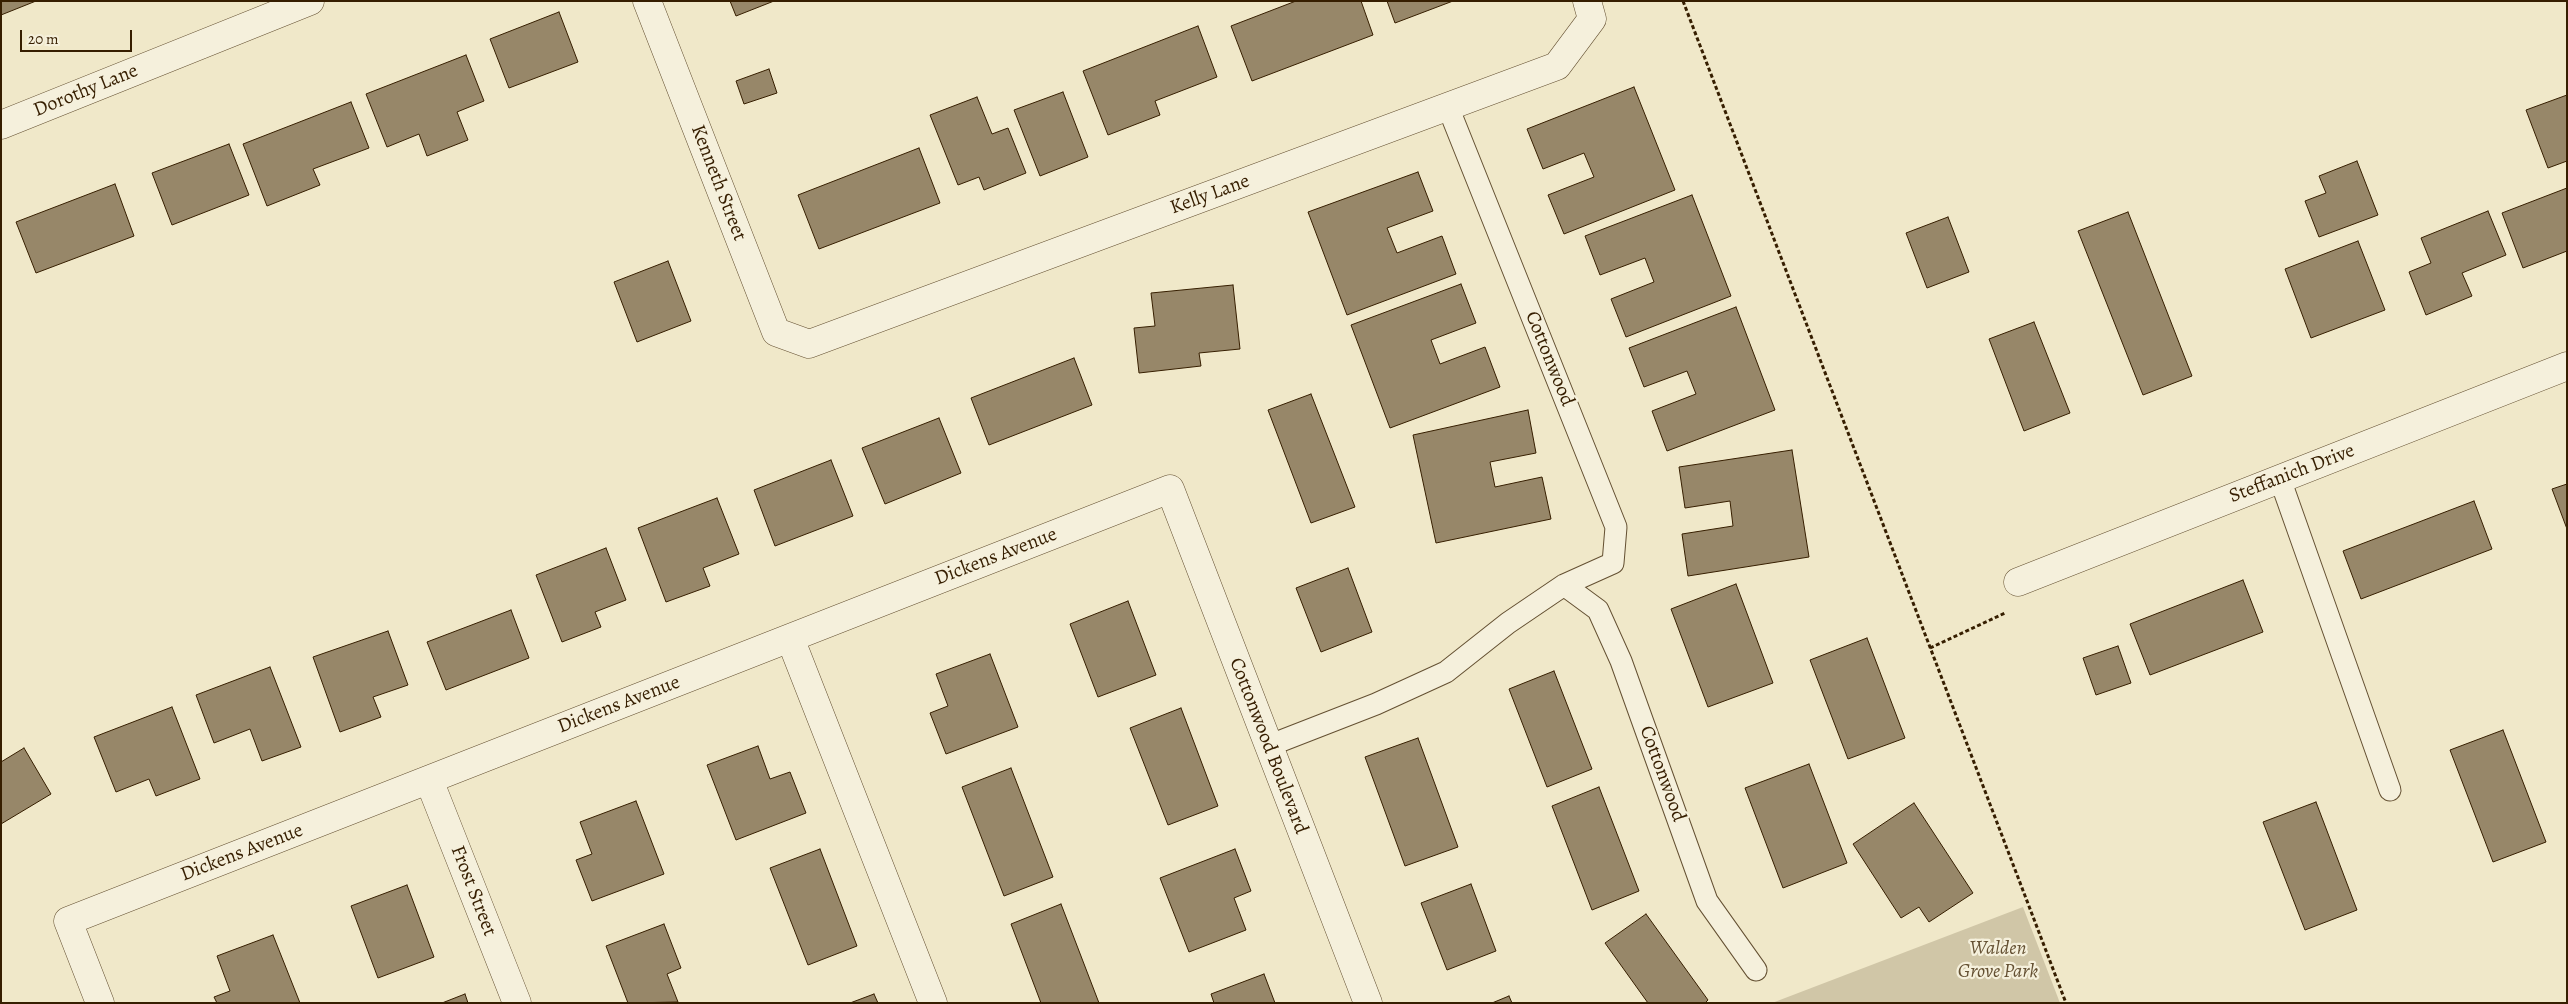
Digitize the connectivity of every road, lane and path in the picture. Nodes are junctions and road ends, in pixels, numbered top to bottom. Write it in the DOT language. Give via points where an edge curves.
graph roads {
  1 [pos="310,1"];
  2 [pos="647,1"];
  3 [pos="1683,1"];
  4 [pos="1589,10"];
  5 [pos="1448,107"];
  6 [pos="1,125"];
  7 [pos="809,344"];
  8 [pos="2567,366"];
  9 [pos="2280,478"];
  10 [pos="1170,489"];
  11 [pos="2018,582"];
  12 [pos="1564,585"];
  13 [pos="790,638"];
  14 [pos="1930,648"];
  15 [pos="1268,746"];
  16 [pos="429,780"];
  17 [pos="2390,790"];
  18 [pos="1756,970"];
  19 [pos="100,1003"];
  20 [pos="517,1003"];
  21 [pos="933,1003"];
  22 [pos="1368,1003"];
  23 [pos="2066,1003"];
  1 -- 6 [label="street, Dorothy Lane"];
  2 -- 7 [label="street, Kenneth Street" via="776,332"];
  3 -- 14 [label="path"];
  4 -- 5 [label="street, Kelly Lane" via="1557,66"];
  5 -- 7 [label="street, Kelly Lane"];
  5 -- 12 [label="lane, Cottonwood" via="1616,527 1613,563"];
  8 -- 9 [label="street, Steffanich Drive"];
  9 -- 11 [label="street, Steffanich Drive"];
  9 -- 17 [label="lane"];
  10 -- 13 [label="street, Dickens Avenue"];
  10 -- 15 [label="street, Cottonwood Boulevard"];
  11 -- 14 [label="path" via="2016,608"];
  12 -- 15 [label="lane, Cottonwood" via="1508,623 1446,672 1376,704"];
  12 -- 18 [label="lane, Cottonwood" via="1598,610 1621,661 1707,901"];
  13 -- 16 [label="street, Dickens Avenue"];
  13 -- 21 [label="street"];
  14 -- 23 [label="path"];
  15 -- 22 [label="street, Cottonwood Boulevard"];
  16 -- 19 [label="street, Dickens Avenue" via="68,921"];
  16 -- 20 [label="street, Frost Street"];
}
